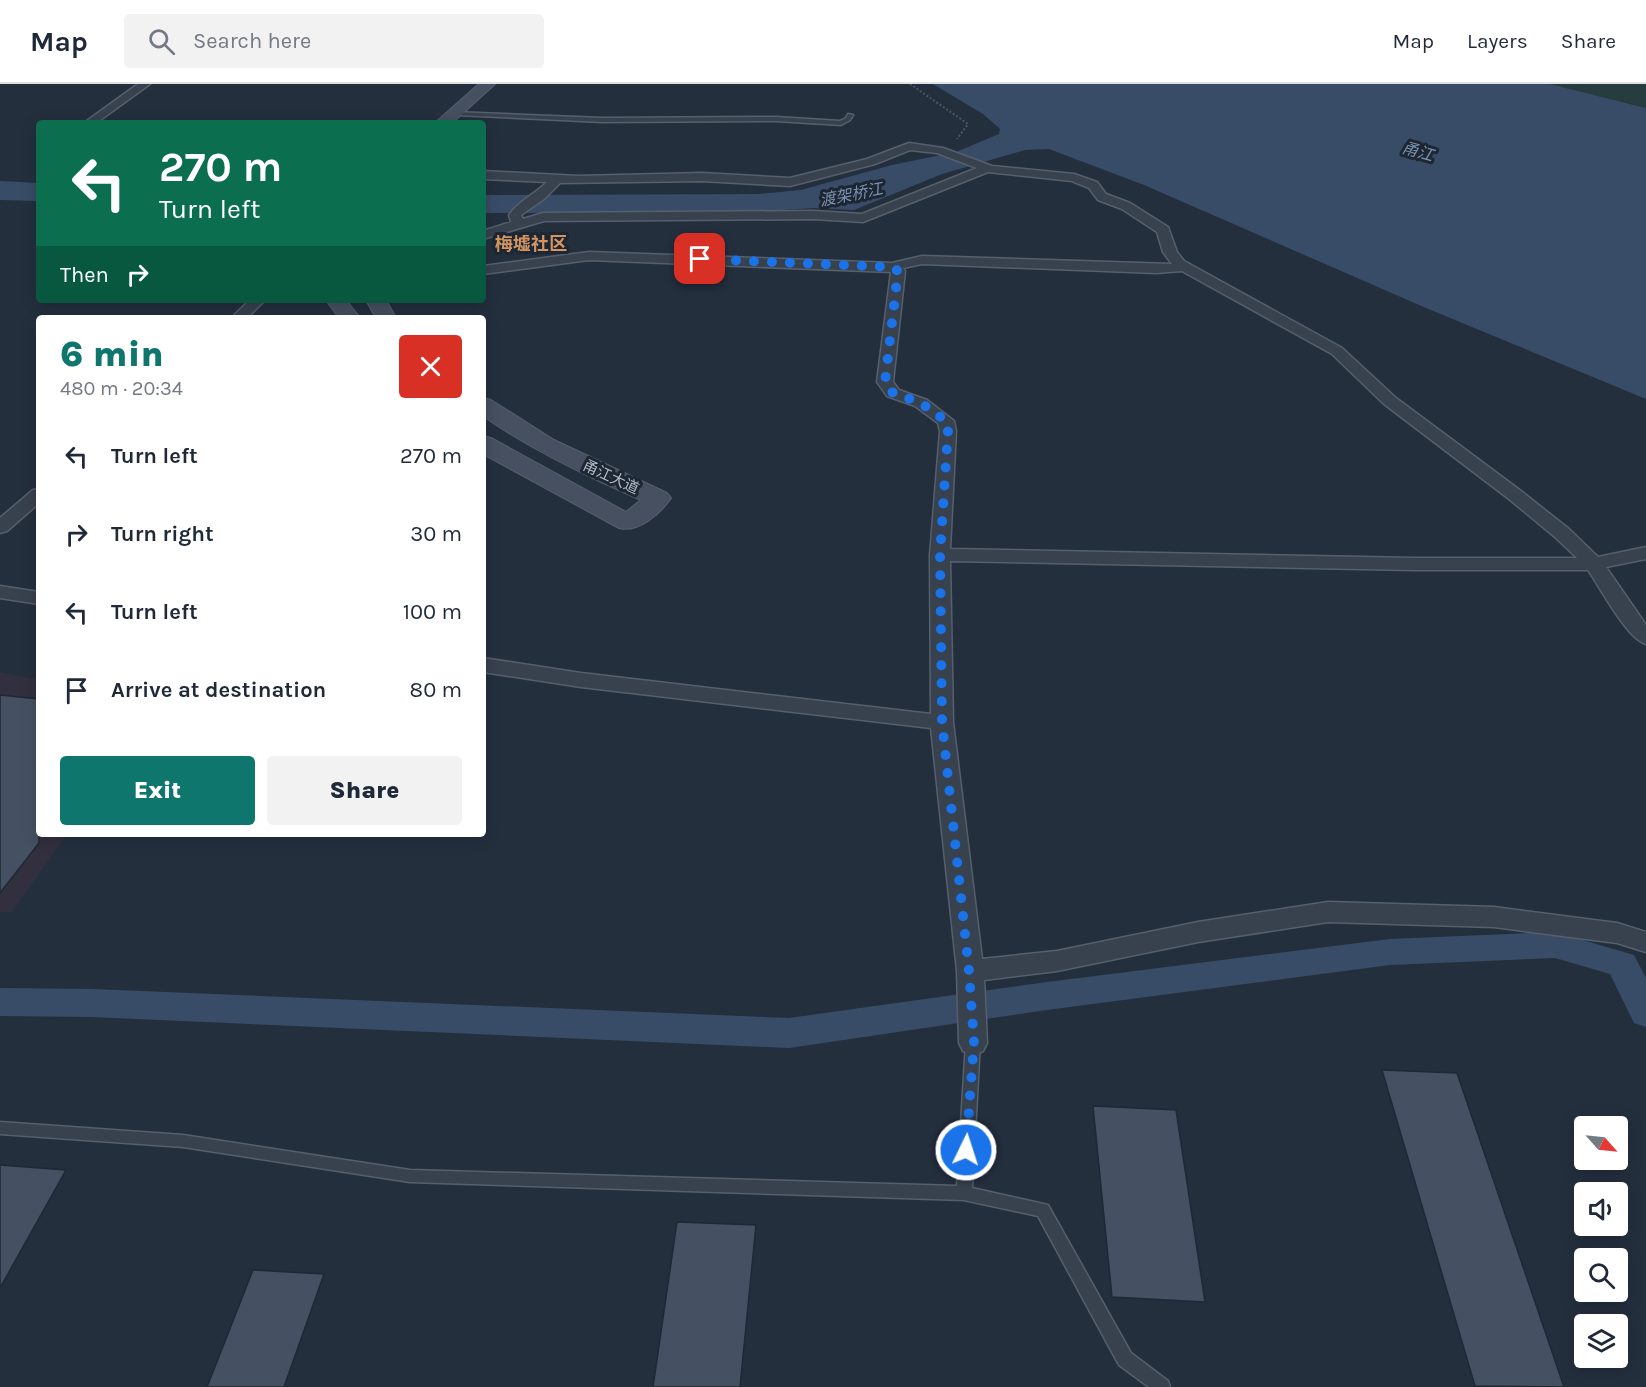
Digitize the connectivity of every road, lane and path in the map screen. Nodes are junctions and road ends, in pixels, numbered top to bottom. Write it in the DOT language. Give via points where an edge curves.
graph roads {
  1 [pos="145,84"];
  2 [pos="467,84"];
  3 [pos="488,84"];
  4 [pos="910,84"];
  5 [pos="455,113"];
  6 [pos="850,115"];
  7 [pos="438,119"];
  8 [pos="92,120"];
  9 [pos="943,152"];
  10 [pos="984,166"];
  11 [pos="486,175"];
  12 [pos="557,179"];
  13 [pos="805,198"];
  14 [pos="517,219"];
  15 [pos="486,234"];
  16 [pos="892,267"];
  17 [pos="1184,267"];
  18 [pos="486,270"];
  19 [pos="255,303"];
  20 [pos="338,303"];
  21 [pos="241,315"];
  22 [pos="348,315"];
  23 [pos="486,407"];
  24 [pos="486,445"];
  25 [pos="36,497"];
  26 [pos="0,527"];
  27 [pos="1646,553"];
  28 [pos="940,555"];
  29 [pos="1594,564"];
  30 [pos="0,592"];
  31 [pos="36,598"];
  32 [pos="1646,638"];
  33 [pos="486,665"];
  34 [pos="942,722"];
  35 [pos="1646,942"];
  36 [pos="969,971"];
  37 [pos="974,1043"];
  38 [pos="0,1128"];
  39 [pos="964,1193"];
  40 [pos="1162,1387"];
  1 -- 8 [label="street"];
  2 -- 7 [label="main road"];
  3 -- 5 [label="main road"];
  4 -- 9 [label="path" via="968,124"];
  5 -- 6 [label="lane" via="602,120 776,119 841,123"];
  5 -- 7 [label="main road"];
  9 -- 10 [label="street"];
  9 -- 13 [label="street" via="909,146 881,156"];
  10 -- 13 [label="street" via="863,218"];
  10 -- 17 [label="street" via="1074,178 1092,185 1102,196 1163,230 1170,252"];
  11 -- 12 [label="street"];
  12 -- 13 [label="street" via="702,177 764,182"];
  12 -- 14 [label="street" via="521,208"];
  13 -- 14 [label="street"];
  14 -- 15 [label="street"];
  16 -- 17 [label="street" via="922,260"];
  16 -- 18 [label="street" via="589,256"];
  16 -- 28 [label="street" via="898,271 885,382 893,393 921,403 946,421 948,430"];
  17 -- 29 [label="street" via="1337,351 1390,401 1515,495"];
  19 -- 21 [label="street"];
  20 -- 22 [label="main road"];
  23 -- 24 [label="main road, 甬江大道" via="598,472 658,498 628,523"];
  25 -- 26 [label="street"];
  27 -- 29 [label="street"];
  28 -- 29 [label="street"];
  28 -- 34 [label="street"];
  29 -- 32 [label="street"];
  30 -- 31 [label="street"];
  33 -- 34 [label="street"];
  34 -- 36 [label="street"];
  35 -- 36 [label="street" via="1617,933 1494,917 1328,912 1198,932 1057,961"];
  36 -- 37 [label="street"];
  37 -- 39 [label="lane"];
  38 -- 39 [label="lane" via="183,1141 410,1176"];
  39 -- 40 [label="lane" via="1043,1210 1125,1359"];
}
